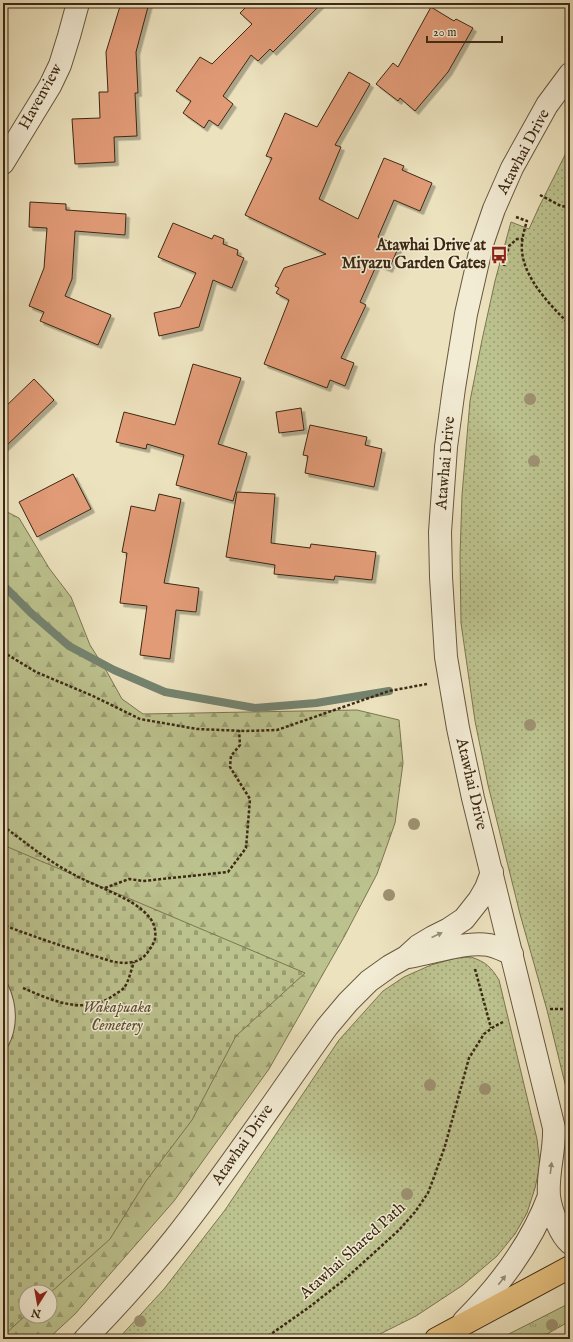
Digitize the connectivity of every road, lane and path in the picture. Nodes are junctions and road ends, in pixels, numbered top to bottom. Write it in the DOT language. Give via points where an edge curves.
graph roads {
  1 [pos="78,3"];
  2 [pos="570,74"];
  3 [pos="3,164"];
  4 [pos="540,195"];
  5 [pos="570,207"];
  6 [pos="527,221"];
  7 [pos="522,240"];
  8 [pos="504,266"];
  9 [pos="570,325"];
  10 [pos="3,652"];
  11 [pos="450,681"];
  12 [pos="239,730"];
  13 [pos="3,826"];
  14 [pos="492,872"];
  15 [pos="105,888"];
  16 [pos="3,925"];
  17 [pos="512,954"];
  18 [pos="406,957"];
  19 [pos="134,962"];
  20 [pos="474,966"];
  21 [pos="3,988"];
  22 [pos="22,988"];
  23 [pos="570,1008"];
  24 [pos="547,1010"];
  25 [pos="509,1019"];
  26 [pos="491,1028"];
  27 [pos="3,1043"];
  28 [pos="554,1128"];
  29 [pos="570,1151"];
  30 [pos="549,1196"];
  31 [pos="570,1243"];
  32 [pos="570,1267"];
  33 [pos="456,1329"];
  34 [pos="85,1339"];
  35 [pos="264,1339"];
  36 [pos="436,1339"];
  1 -- 3 [label="street, Havenview" via="60,65"];
  2 -- 11 [label="street, Atawhai Drive" via="547,105 503,188 482,244 466,314 446,447 440,532 443,618"];
  4 -- 5 [label="path" via="561,206"];
  6 -- 7 [label="path"];
  7 -- 8 [label="path" via="517,239 509,246"];
  7 -- 9 [label="path" via="522,252 527,269 538,290"];
  10 -- 12 [label="path" via="36,672 140,719 197,729"];
  11 -- 12 [label="path" via="389,690 277,730"];
  11 -- 14 [label="street, Atawhai Drive" via="458,728"];
  12 -- 15 [label="path" via="240,746 231,756 230,767 250,799 246,848 228,872 144,881 128,879"];
  13 -- 15 [label="path" via="73,875"];
  14 -- 17 [label="street, Atawhai Drive"];
  18 -- 14 [label="street, Atawhai Drive, one-way" via="418,946 464,919 479,900"];
  15 -- 19 [label="path" via="137,906 150,917 155,929 155,939 150,949 144,957"];
  16 -- 19 [label="path" via="65,948 121,964"];
  17 -- 18 [label="street, Atawhai Drive" via="488,945 473,944"];
  17 -- 28 [label="street, Atawhai Drive"];
  18 -- 34 [label="street, Atawhai Drive" via="369,982 348,1002 327,1027 178,1234 134,1287"];
  19 -- 22 [label="path" via="123,988 107,999 89,1006 51,1000"];
  20 -- 26 [label="path"];
  21 -- 27 [label="lane" via="8,999 10,1019"];
  23 -- 24 [label="path"];
  25 -- 26 [label="path, Atawhai Shared Path"];
  26 -- 35 [label="path, Atawhai Shared Path" via="484,1034 469,1058 445,1146 428,1193 415,1212 344,1280"];
  28 -- 29 [label="street"];
  30 -- 28 [label="street, one-way" via="555,1142"];
  30 -- 31 [label="street" via="560,1228"];
  33 -- 30 [label="street, one-way" via="480,1306 505,1276 539,1220"];
  32 -- 33 [label="highway"];
  33 -- 36 [label="highway"];
}
